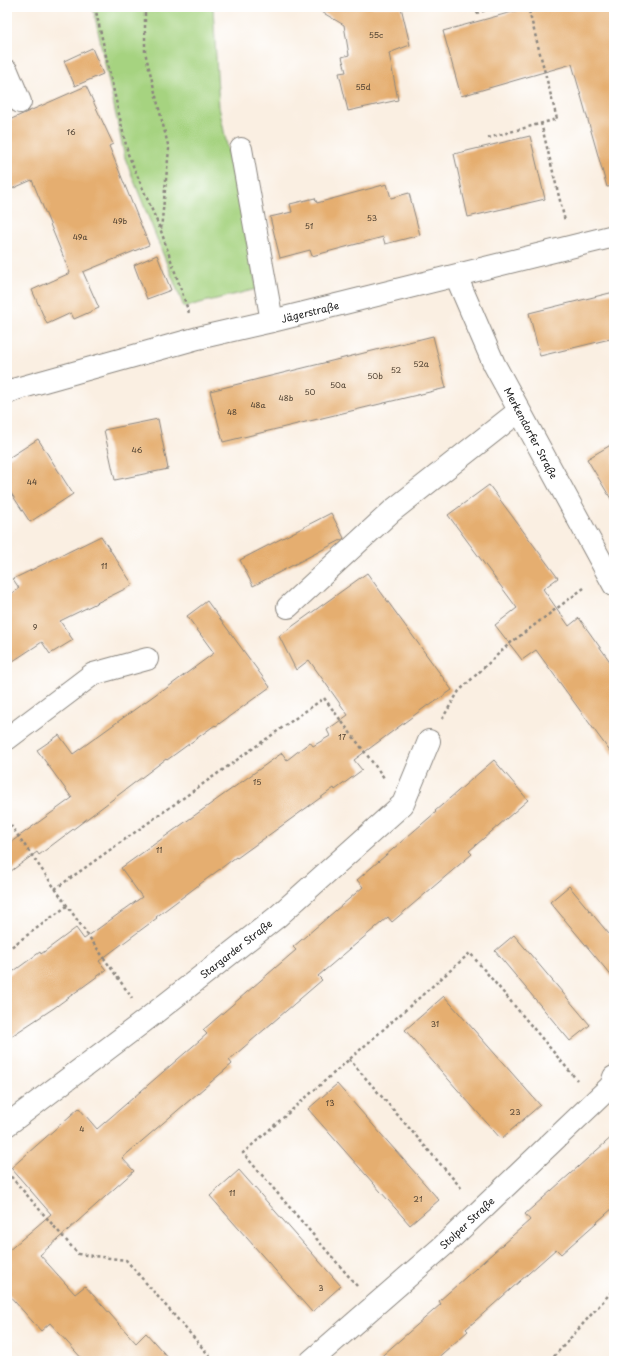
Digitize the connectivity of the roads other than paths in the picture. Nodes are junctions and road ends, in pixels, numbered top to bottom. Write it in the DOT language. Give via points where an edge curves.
graph roads {
  1 [pos="7,71"];
  2 [pos="20,102"];
  3 [pos="241,149"];
  4 [pos="614,236"];
  5 [pos="456,276"];
  6 [pos="272,321"];
  7 [pos="7,393"];
  8 [pos="519,411"];
  9 [pos="610,579"];
  10 [pos="288,607"];
  11 [pos="147,659"];
  12 [pos="7,740"];
  13 [pos="429,742"];
  14 [pos="614,1077"];
  15 [pos="7,1125"];
  16 [pos="311,1361"];
  1 -- 2 [label="street"];
  3 -- 6 [label="street"];
  4 -- 5 [label="street, Jägerstraße"];
  5 -- 6 [label="street, Jägerstraße"];
  5 -- 8 [label="street, Merkendorfer Straße" via="494,364"];
  6 -- 7 [label="street, Jägerstraße" via="198,338"];
  8 -- 9 [label="street, Merkendorfer Straße"];
  8 -- 10 [label="street" via="392,511"];
  11 -- 12 [label="street" via="94,674"];
  13 -- 15 [label="street, Stargarder Straße" via="403,804 277,917"];
  14 -- 16 [label="street, Stolper Straße" via="611,1086 443,1246"];
}
